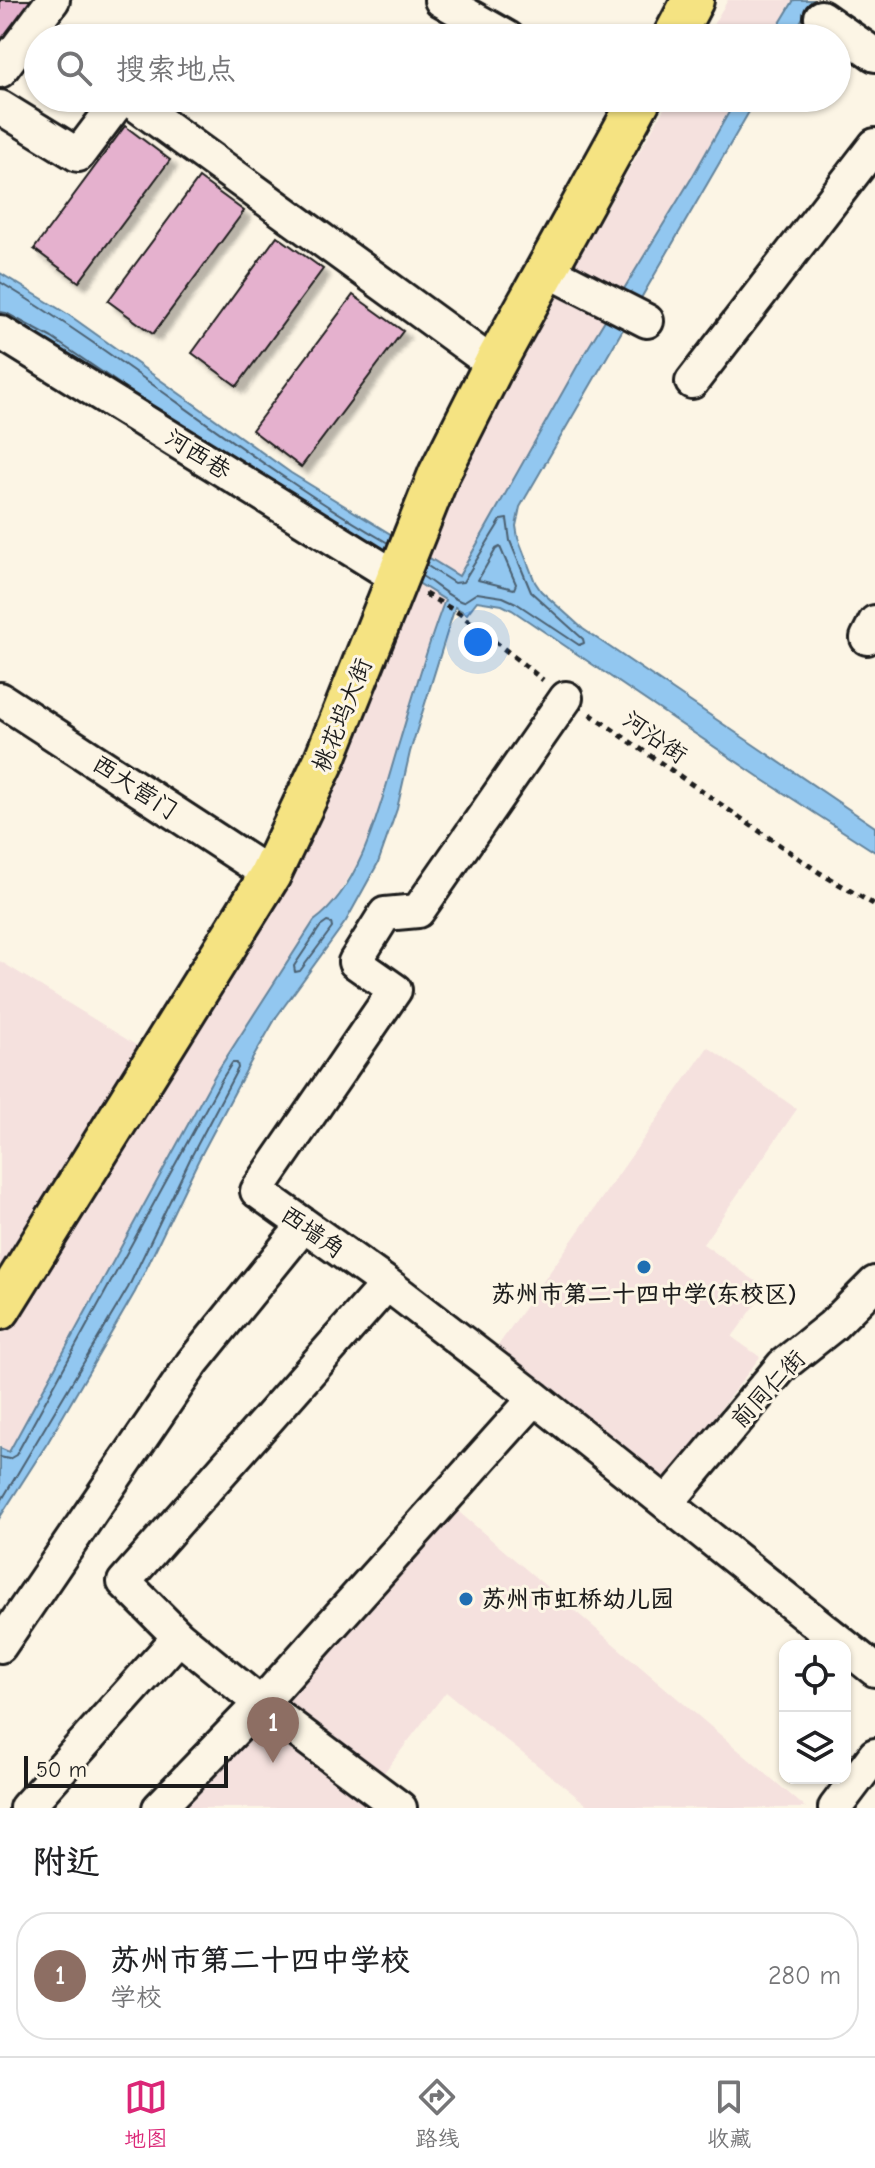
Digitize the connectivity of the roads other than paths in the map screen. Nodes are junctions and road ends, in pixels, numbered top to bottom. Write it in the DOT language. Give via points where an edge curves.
graph roads {
  1 [pos="53,0"];
  2 [pos="441,0"];
  3 [pos="693,0"];
  4 [pos="821,17"];
  5 [pos="42,24"];
  6 [pos="483,24"];
  7 [pos="680,24"];
  8 [pos="831,24"];
  9 [pos="851,38"];
  10 [pos="24,47"];
  11 [pos="875,55"];
  12 [pos="0,71"];
  13 [pos="0,107"];
  14 [pos="113,112"];
  15 [pos="143,112"];
  16 [pos="625,112"];
  17 [pos="875,145"];
  18 [pos="547,270"];
  19 [pos="647,321"];
  20 [pos="0,332"];
  21 [pos="494,365"];
  22 [pos="692,382"];
  23 [pos="406,570"];
  24 [pos="566,698"];
  25 [pos="0,699"];
  26 [pos="270,875"];
  27 [pos="304,1225"];
  28 [pos="875,1283"];
  29 [pos="387,1284"];
  30 [pos="0,1309"];
  31 [pos="535,1398"];
  32 [pos="668,1502"];
  33 [pos="179,1637"];
  34 [pos="0,1646"];
  35 [pos="875,1670"];
  36 [pos="260,1703"];
  37 [pos="875,1755"];
  38 [pos="26,1808"];
  39 [pos="159,1808"];
  40 [pos="400,1808"];
  41 [pos="835,1808"];
  1 -- 5 [label="street"];
  2 -- 6 [label="street"];
  3 -- 7 [label="main road"];
  4 -- 8 [label="street"];
  9 -- 11 [label="street"];
  10 -- 12 [label="street"];
  13 -- 14 [label="street" via="78,155"];
  15 -- 21 [label="street"];
  16 -- 18 [label="main road, 桃花坞大街"];
  17 -- 22 [label="street"];
  18 -- 19 [label="street"];
  18 -- 21 [label="main road, 桃花坞大街"];
  20 -- 23 [label="street, 河西巷"];
  21 -- 23 [label="main road, 桃花坞大街" via="439,474"];
  23 -- 26 [label="main road, 桃花坞大街"];
  24 -- 27 [label="street, 西墙角" via="418,911 385,914 355,962 395,990 257,1191"];
  25 -- 26 [label="street, 西大营门"];
  26 -- 30 [label="main road, 桃花坞大街"];
  27 -- 29 [label="street, 西墙角"];
  27 -- 34 [label="street" via="193,1362"];
  28 -- 32 [label="street, 前同仁街" via="783,1365"];
  29 -- 31 [label="street, 西墙角"];
  29 -- 33 [label="street" via="124,1582"];
  31 -- 32 [label="street, 西墙角"];
  31 -- 36 [label="street"];
  32 -- 35 [label="street, 西墙角"];
  33 -- 36 [label="street"];
  33 -- 38 [label="street"];
  36 -- 39 [label="street"];
  36 -- 40 [label="street"];
  37 -- 41 [label="street"];
}
